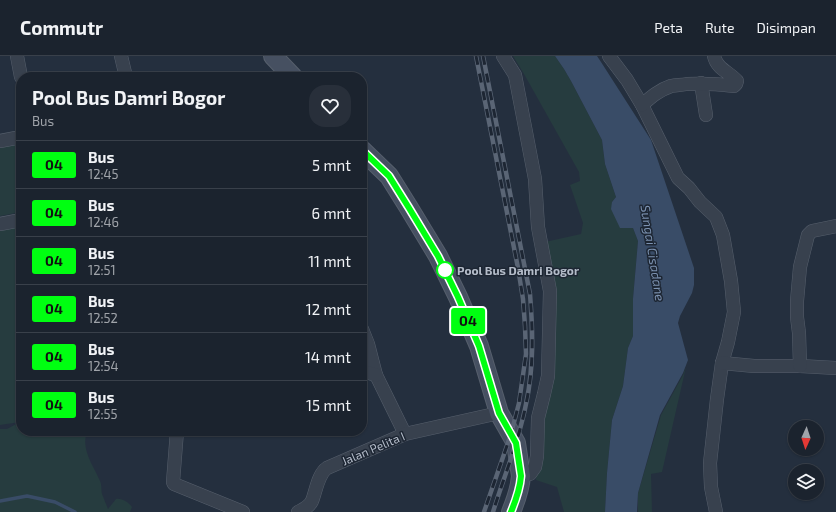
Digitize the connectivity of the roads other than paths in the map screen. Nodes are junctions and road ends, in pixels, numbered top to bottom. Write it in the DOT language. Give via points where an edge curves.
graph roads {
  1 [pos="17,56"];
  2 [pos="121,56"];
  3 [pos="273,56"];
  4 [pos="503,56"];
  5 [pos="609,56"];
  6 [pos="714,56"];
  7 [pos="20,72"];
  8 [pos="125,72"];
  9 [pos="288,72"];
  10 [pos="701,83"];
  11 [pos="642,105"];
  12 [pos="706,115"];
  13 [pos="16,138"];
  14 [pos="0,141"];
  15 [pos="367,155"];
  16 [pos="16,221"];
  17 [pos="0,224"];
  18 [pos="836,226"];
  19 [pos="367,342"];
  20 [pos="722,363"];
  21 [pos="800,366"];
  22 [pos="836,368"];
  23 [pos="367,372"];
  24 [pos="376,375"];
  25 [pos="499,413"];
  26 [pos="405,434"];
  27 [pos="177,436"];
  28 [pos="521,476"];
  29 [pos="243,512"];
  30 [pos="298,512"];
  31 [pos="511,512"];
  32 [pos="716,512"];
  1 -- 7 [label="street"];
  2 -- 8 [label="street"];
  3 -- 9 [label="street"];
  4 -- 28 [label="street" via="515,75 534,179 538,227 550,291 548,376 538,418 537,456 535,467 530,474"];
  5 -- 11 [label="street"];
  6 -- 10 [label="street" via="720,67 735,78 737,83 734,86"];
  10 -- 11 [label="street" via="661,90"];
  10 -- 12 [label="street"];
  11 -- 20 [label="street" via="678,178 716,217 723,235 734,312"];
  13 -- 14 [label="street"];
  15 -- 25 [label="street" via="389,176 438,256 479,346"];
  16 -- 17 [label="street"];
  18 -- 21 [label="street" via="812,231 808,235 800,267 796,310"];
  19 -- 24 [label="street"];
  20 -- 21 [label="street"];
  20 -- 32 [label="street" via="710,463"];
  21 -- 22 [label="street"];
  23 -- 24 [label="street"];
  24 -- 26 [label="street"];
  25 -- 26 [label="street, Jalan Pelita I"];
  25 -- 28 [label="street" via="516,443"];
  26 -- 30 [label="street, Jalan Pelita I" via="323,470 310,505"];
  27 -- 29 [label="street" via="174,484"];
  28 -- 31 [label="street" via="518,495"];
}
